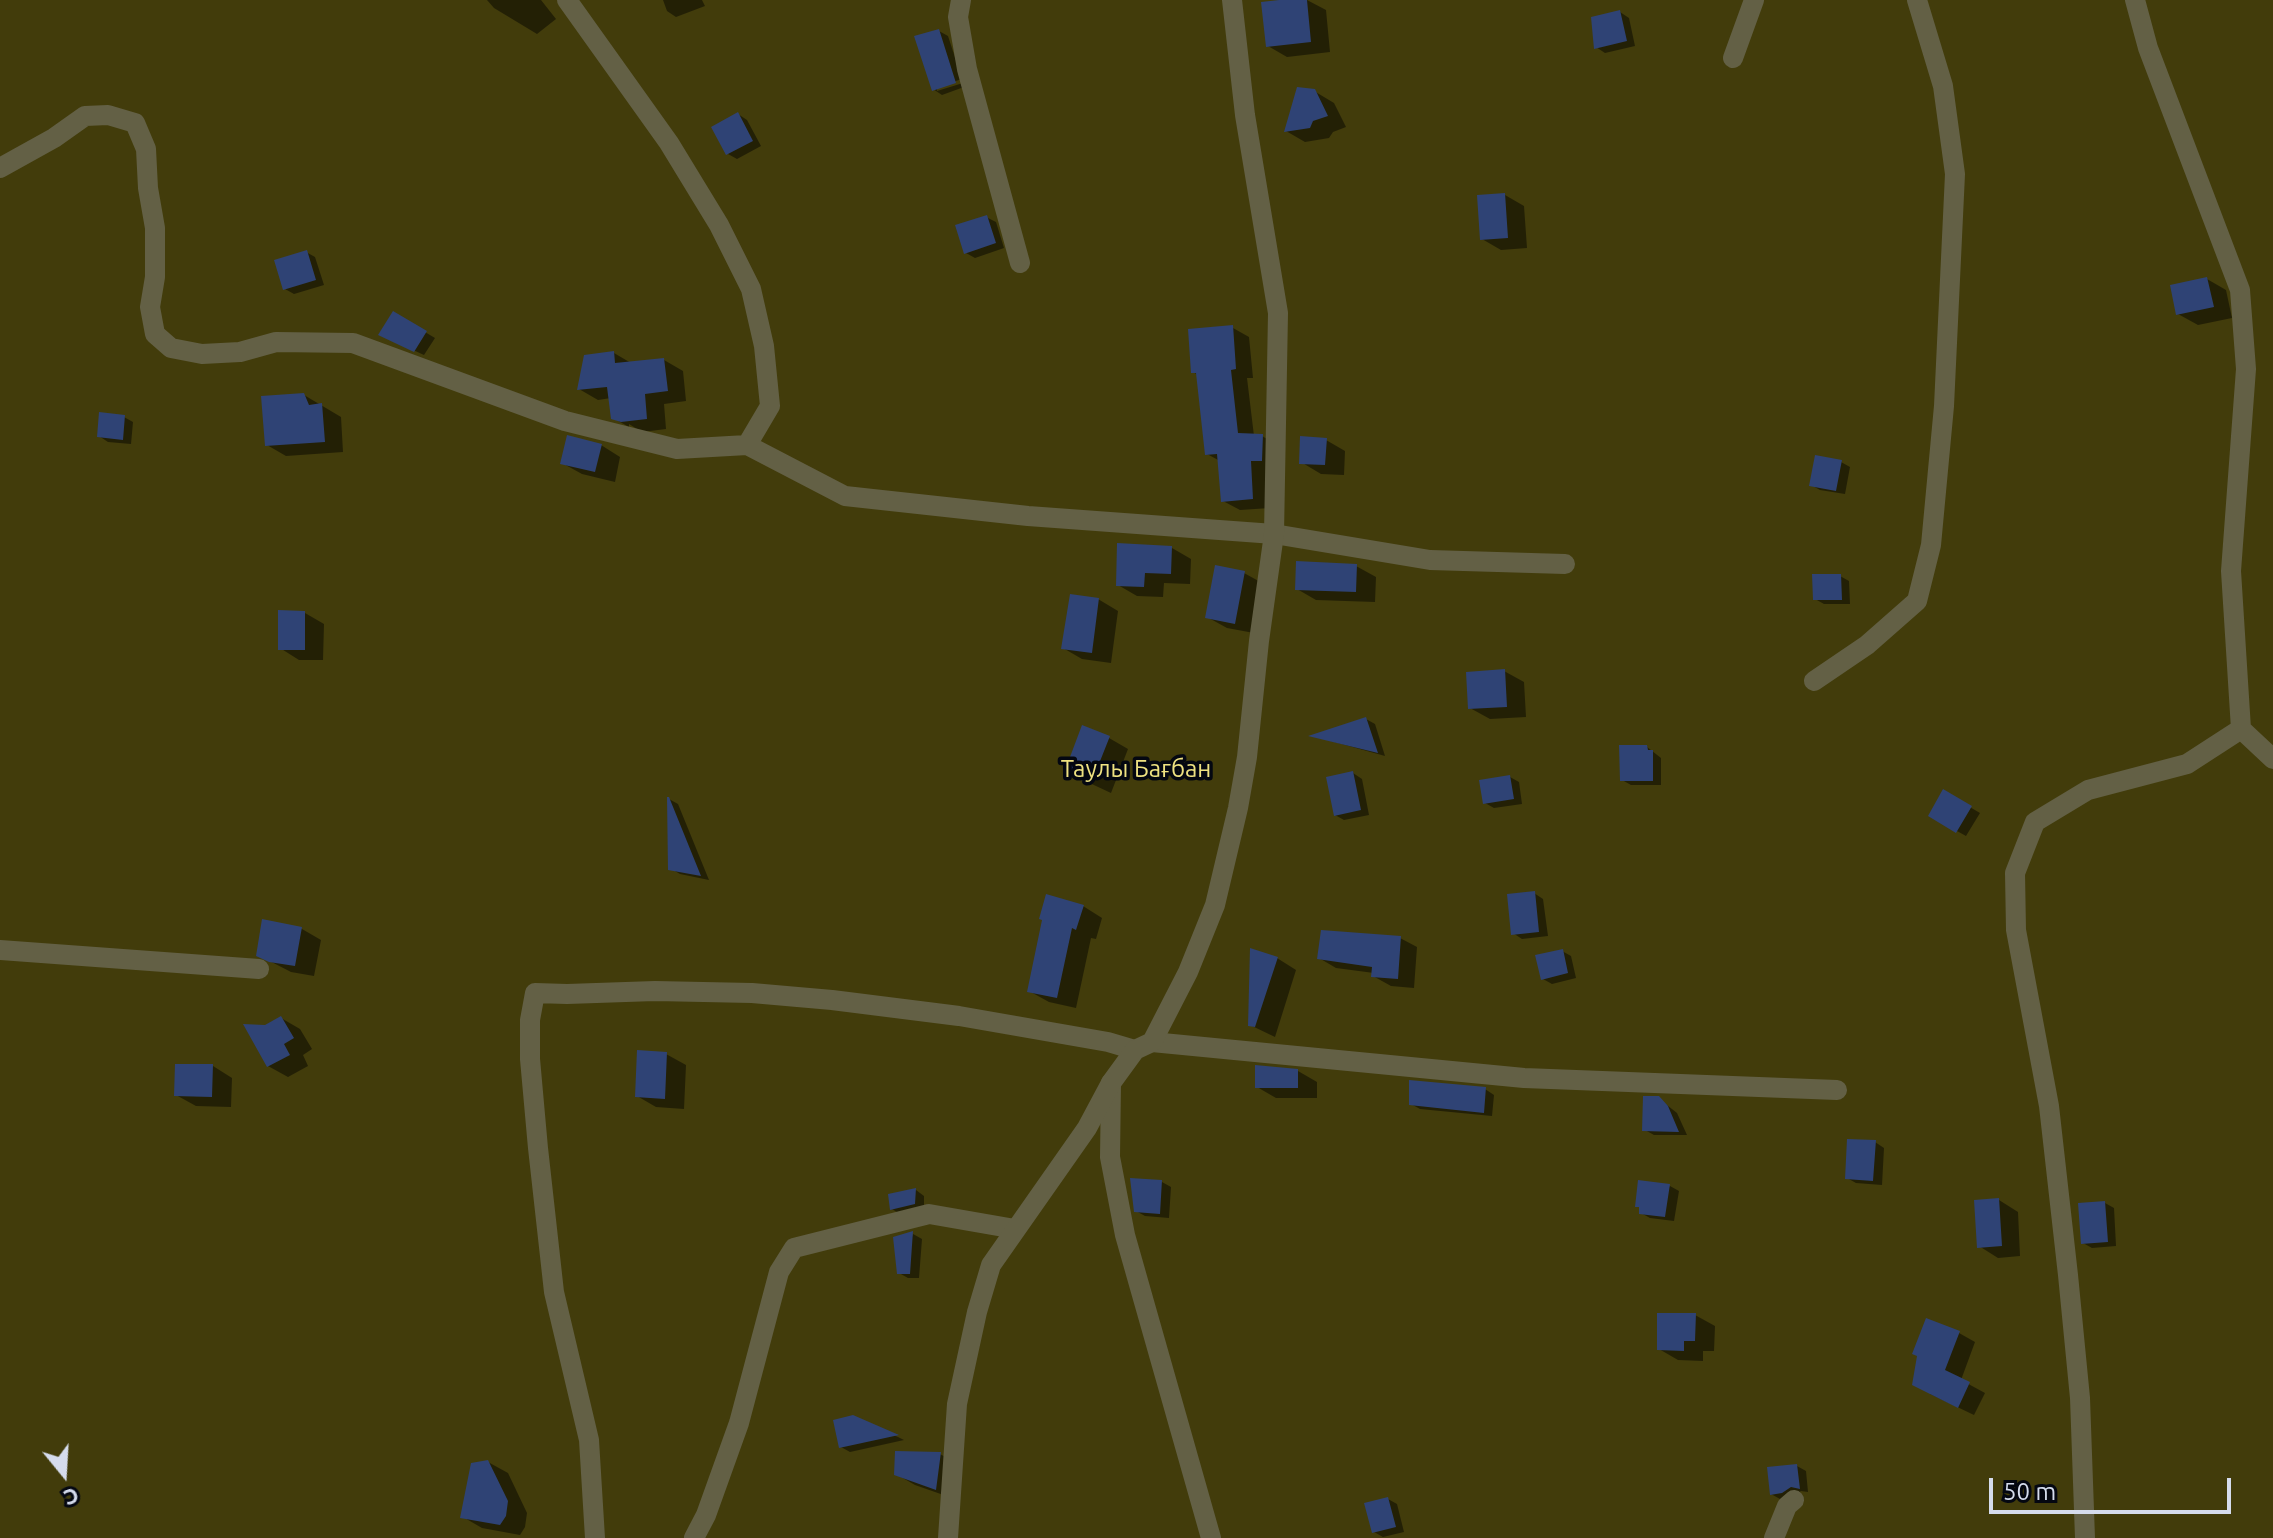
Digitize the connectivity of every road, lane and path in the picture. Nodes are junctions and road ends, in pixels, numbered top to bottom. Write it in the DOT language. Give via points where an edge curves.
graph roads {
  1 [pos="567,0"];
  2 [pos="961,0"];
  3 [pos="1232,0"];
  4 [pos="1754,0"];
  5 [pos="1917,0"];
  6 [pos="2135,0"];
  7 [pos="1733,58"];
  8 [pos="0,168"];
  9 [pos="1020,263"];
  10 [pos="747,445"];
  11 [pos="1274,534"];
  12 [pos="1565,564"];
  13 [pos="1814,681"];
  14 [pos="2241,729"];
  15 [pos="2273,759"];
  16 [pos="0,950"];
  17 [pos="259,969"];
  18 [pos="1143,1046"];
  19 [pos="1111,1083"];
  20 [pos="1837,1090"];
  21 [pos="1015,1229"];
  22 [pos="1794,1500"];
  23 [pos="595,1538"];
  24 [pos="694,1538"];
  25 [pos="948,1538"];
  26 [pos="1211,1538"];
  27 [pos="1774,1538"];
  28 [pos="2085,1538"];
  1 -- 10 [label="street" via="669,143 751,289 770,406"];
  2 -- 9 [label="street" via="958,17 967,69"];
  3 -- 11 [label="street" via="1278,313"];
  4 -- 7 [label="street"];
  5 -- 13 [label="street" via="1943,86 1955,174 1931,545 1917,601 1867,645"];
  6 -- 14 [label="street" via="2148,48 2240,290 2246,369 2231,571"];
  8 -- 10 [label="street" via="85,116 108,115 135,123 146,149 155,228 150,307 155,334 171,348 202,354 240,352 276,342 353,343 565,421 677,449"];
  10 -- 11 [label="street" via="845,496"];
  11 -- 12 [label="street" via="1430,560"];
  11 -- 18 [label="street" via="1247,757 1215,905 1188,972"];
  14 -- 15 [label="street"];
  14 -- 28 [label="street" via="2187,764 2088,790 2035,822 2015,873 2016,930 2049,1106 2068,1275 2080,1398"];
  16 -- 17 [label="street"];
  18 -- 19 [label="street"];
  18 -- 20 [label="street" via="1524,1078"];
  18 -- 23 [label="street" via="959,1016 752,993 535,993 530,1059 538,1148 554,1292 589,1440"];
  19 -- 21 [label="street" via="1087,1128"];
  19 -- 26 [label="street" via="1110,1157 1125,1235"];
  21 -- 24 [label="street" via="929,1214 794,1248 779,1272 739,1423"];
  21 -- 25 [label="street" via="991,1265 960,1388"];
  22 -- 27 [label="street"];
}
